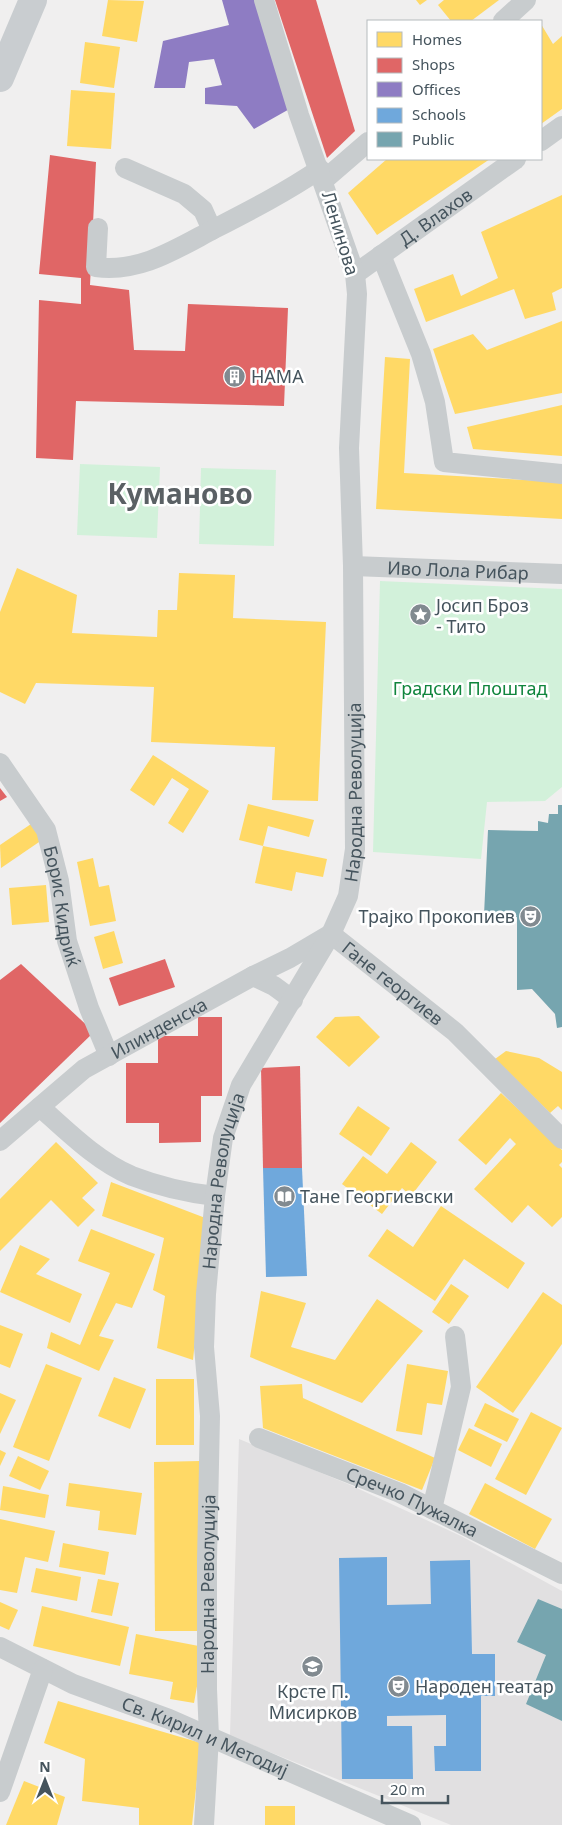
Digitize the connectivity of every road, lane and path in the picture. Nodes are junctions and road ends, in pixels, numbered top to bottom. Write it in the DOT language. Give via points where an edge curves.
graph roads {
  1 [pos="33,0"];
  2 [pos="264,0"];
  3 [pos="526,0"];
  4 [pos="504,20"];
  5 [pos="0,78"];
  6 [pos="562,126"];
  7 [pos="542,140"];
  8 [pos="367,143"];
  9 [pos="515,160"];
  10 [pos="125,168"];
  11 [pos="322,175"];
  12 [pos="98,228"];
  13 [pos="212,230"];
  14 [pos="381,255"];
  15 [pos="355,274"];
  16 [pos="562,474"];
  17 [pos="353,566"];
  18 [pos="562,574"];
  19 [pos="0,763"];
  20 [pos="331,934"];
  21 [pos="253,976"];
  22 [pos="293,1000"];
  23 [pos="109,1056"];
  24 [pos="40,1107"];
  25 [pos="562,1140"];
  26 [pos="0,1142"];
  27 [pos="215,1196"];
  28 [pos="455,1336"];
  29 [pos="259,1438"];
  30 [pos="432,1509"];
  31 [pos="562,1574"];
  32 [pos="0,1647"];
  33 [pos="43,1669"];
  34 [pos="209,1737"];
  35 [pos="0,1792"];
  36 [pos="204,1825"];
  37 [pos="411,1825"];
  1 -- 5 [label="main road"];
  2 -- 11 [label="street, Ленинова" via="299,115"];
  3 -- 4 [label="street"];
  6 -- 7 [label="street"];
  8 -- 11 [label="street"];
  9 -- 14 [label="street, Д. Влахов"];
  10 -- 13 [label="street" via="184,194 202,210"];
  11 -- 13 [label="street"];
  11 -- 15 [label="street, Ленинова"];
  12 -- 13 [label="street" via="96,268 113,270 149,261"];
  14 -- 15 [label="street, Д. Влахов"];
  14 -- 16 [label="street" via="421,354 435,402 444,462"];
  15 -- 17 [label="street, Ленинова" via="357,294 349,448"];
  17 -- 18 [label="street, Иво Лола Рибар"];
  17 -- 20 [label="street, Народна Револуција" via="355,849 348,896"];
  19 -- 23 [label="street, Борис Кидриќ" via="46,830 59,881 67,941"];
  20 -- 21 [label="street, Илинденска"];
  20 -- 22 [label="street, Народна Револуција"];
  20 -- 25 [label="street, Гане георгиев" via="455,1032"];
  21 -- 22 [label="street"];
  21 -- 23 [label="street, Илинденска"];
  22 -- 27 [label="street, Народна Револуција" via="241,1085 223,1138"];
  23 -- 24 [label="street, Илинденска" via="84,1069"];
  24 -- 26 [label="street, Илинденска"];
  24 -- 27 [label="street" via="106,1161 132,1176"];
  27 -- 34 [label="street, Народна Револуција" via="204,1347 210,1416"];
  28 -- 30 [label="street" via="462,1387"];
  29 -- 30 [label="street, Сречко Пужалка" via="400,1493"];
  30 -- 31 [label="street, Сречко Пужалка"];
  32 -- 33 [label="street, Св. Кирил и Методиј"];
  33 -- 34 [label="street, Св. Кирил и Методиј" via="73,1684"];
  33 -- 35 [label="street"];
  34 -- 36 [label="street, Народна Револуција"];
  34 -- 37 [label="street, Св. Кирил и Методиј"];
}
